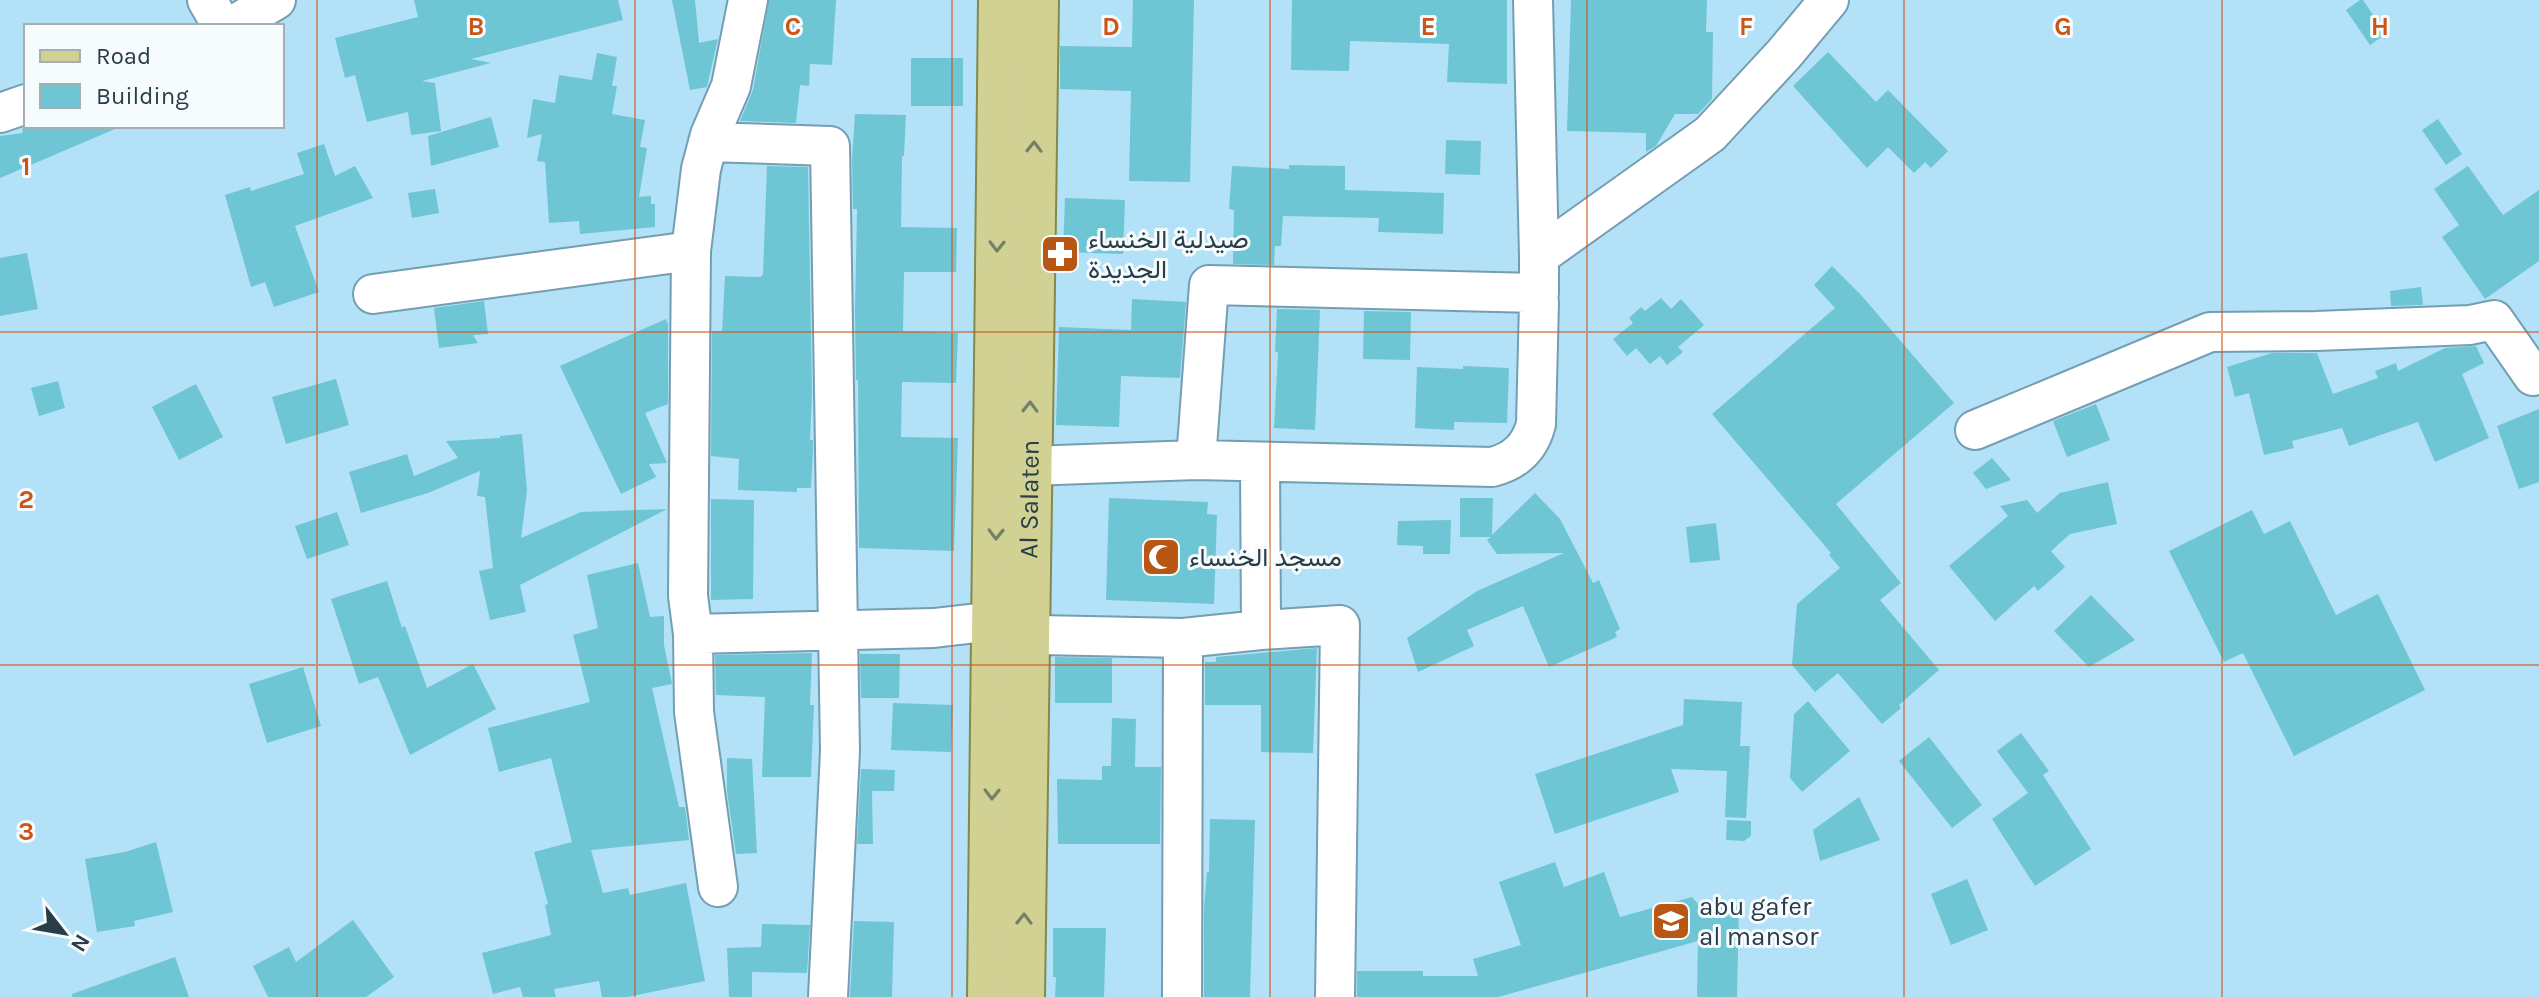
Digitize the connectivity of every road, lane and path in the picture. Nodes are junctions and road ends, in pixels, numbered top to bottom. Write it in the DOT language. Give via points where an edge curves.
graph roads {
  1 [pos="207,0"];
  2 [pos="276,0"];
  3 [pos="748,0"];
  4 [pos="1001,0"];
  5 [pos="1036,0"];
  6 [pos="1533,0"];
  7 [pos="1829,0"];
  8 [pos="221,24"];
  9 [pos="235,24"];
  10 [pos="24,105"];
  11 [pos="0,113"];
  12 [pos="708,142"];
  13 [pos="691,251"];
  14 [pos="1539,256"];
  15 [pos="373,294"];
  16 [pos="1539,302"];
  17 [pos="2539,374"];
  18 [pos="1975,430"];
  19 [pos="1196,460"];
  20 [pos="1260,462"];
  21 [pos="1013,467"];
  22 [pos="1005,630"];
  23 [pos="1261,630"];
  24 [pos="838,632"];
  25 [pos="693,634"];
  26 [pos="1183,638"];
  27 [pos="718,887"];
  28 [pos="828,997"];
  29 [pos="990,997"];
  30 [pos="1022,997"];
  31 [pos="1182,997"];
  32 [pos="1335,997"];
  1 -- 8 [label="street"];
  2 -- 9 [label="street"];
  3 -- 12 [label="street" via="731,86"];
  4 -- 21 [label="main road, Al Salaten, one-way" via="996,316"];
  21 -- 5 [label="main road, Al Salaten, one-way"];
  6 -- 14 [label="street"];
  7 -- 14 [label="street" via="1710,134"];
  10 -- 11 [label="street"];
  12 -- 13 [label="street"];
  12 -- 24 [label="street" via="830,146"];
  13 -- 15 [label="street"];
  13 -- 25 [label="street" via="687,546"];
  14 -- 19 [label="street" via="1539,293 1209,285"];
  16 -- 20 [label="street" via="1536,424 1529,443 1514,458 1492,467"];
  17 -- 18 [label="street" via="2533,376 2494,320 2210,332"];
  19 -- 20 [label="street"];
  19 -- 21 [label="street"];
  20 -- 23 [label="street"];
  21 -- 22 [label="main road, Al Salaten"];
  22 -- 24 [label="street"];
  22 -- 26 [label="street"];
  22 -- 29 [label="main road, Al Salaten, one-way"];
  30 -- 22 [label="main road, Al Salaten, one-way"];
  23 -- 26 [label="street"];
  23 -- 32 [label="street" via="1340,625"];
  24 -- 25 [label="street"];
  24 -- 28 [label="street" via="840,751"];
  25 -- 27 [label="street" via="694,712"];
  26 -- 31 [label="street"];
}
